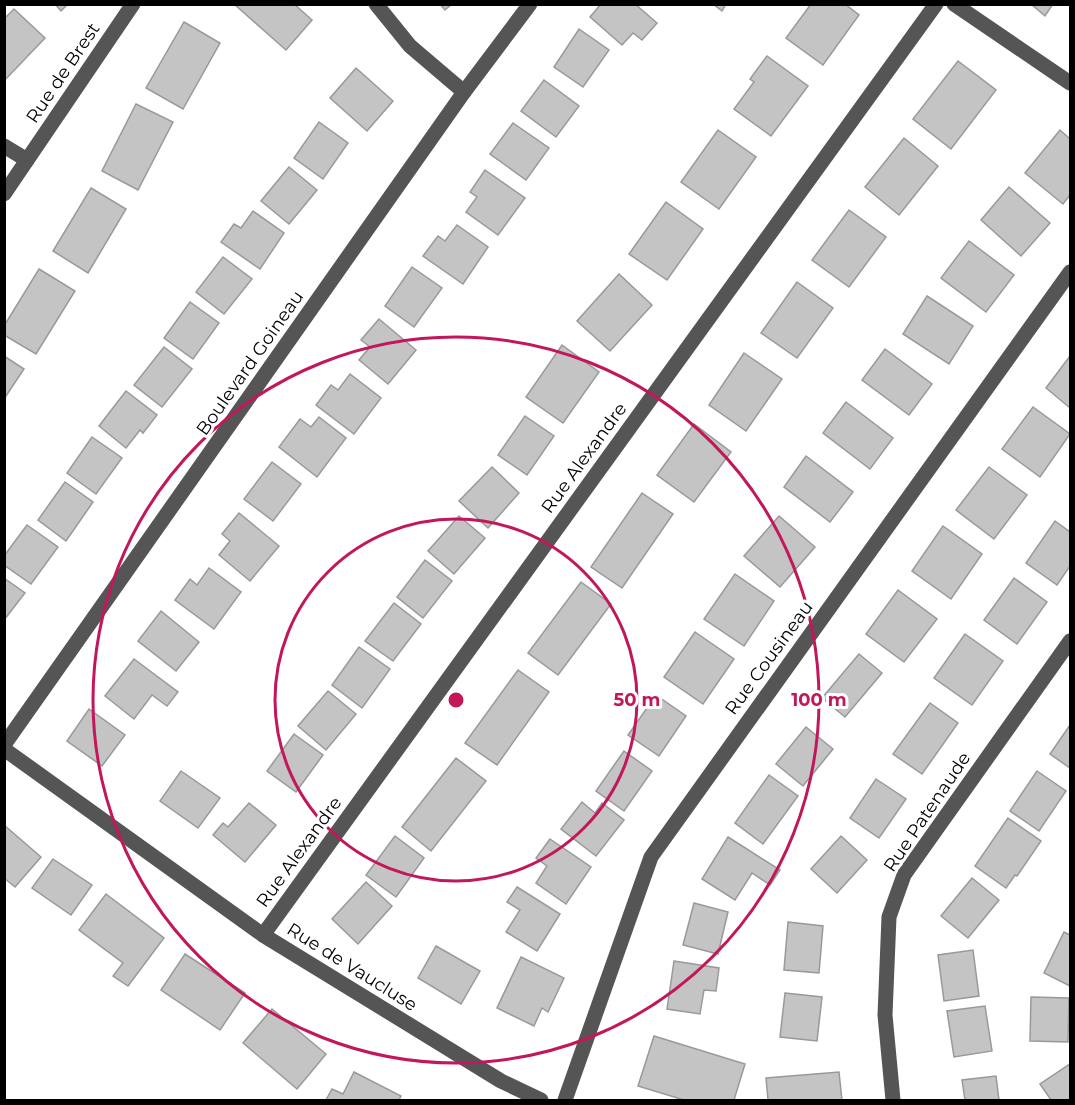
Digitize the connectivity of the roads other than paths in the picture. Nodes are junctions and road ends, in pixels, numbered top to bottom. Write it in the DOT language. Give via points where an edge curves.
graph roads {
  1 [pos="133,4"];
  2 [pos="376,4"];
  3 [pos="530,4"];
  4 [pos="936,4"];
  5 [pos="954,4"];
  6 [pos="1071,83"];
  7 [pos="464,92"];
  8 [pos="4,146"];
  9 [pos="27,160"];
  10 [pos="4,194"];
  11 [pos="1071,272"];
  12 [pos="1071,641"];
  13 [pos="4,747"];
  14 [pos="263,935"];
  15 [pos="541,1101"];
  16 [pos="565,1101"];
  17 [pos="893,1101"];
  1 -- 9 [label="street, Rue de Brest"];
  2 -- 7 [label="street" via="410,46"];
  3 -- 7 [label="street, Boulevard Goineau"];
  4 -- 14 [label="street, Rue Alexandre"];
  5 -- 6 [label="street"];
  7 -- 13 [label="street, Boulevard Goineau"];
  8 -- 9 [label="street"];
  9 -- 10 [label="street, Rue de Brest"];
  11 -- 16 [label="street, Rue Cousineau" via="651,857"];
  12 -- 17 [label="street, Rue Patenaude" via="904,875 889,917 885,1015"];
  13 -- 14 [label="street, Rue de Vaucluse"];
  14 -- 15 [label="street, Rue de Vaucluse" via="501,1081"];
}
